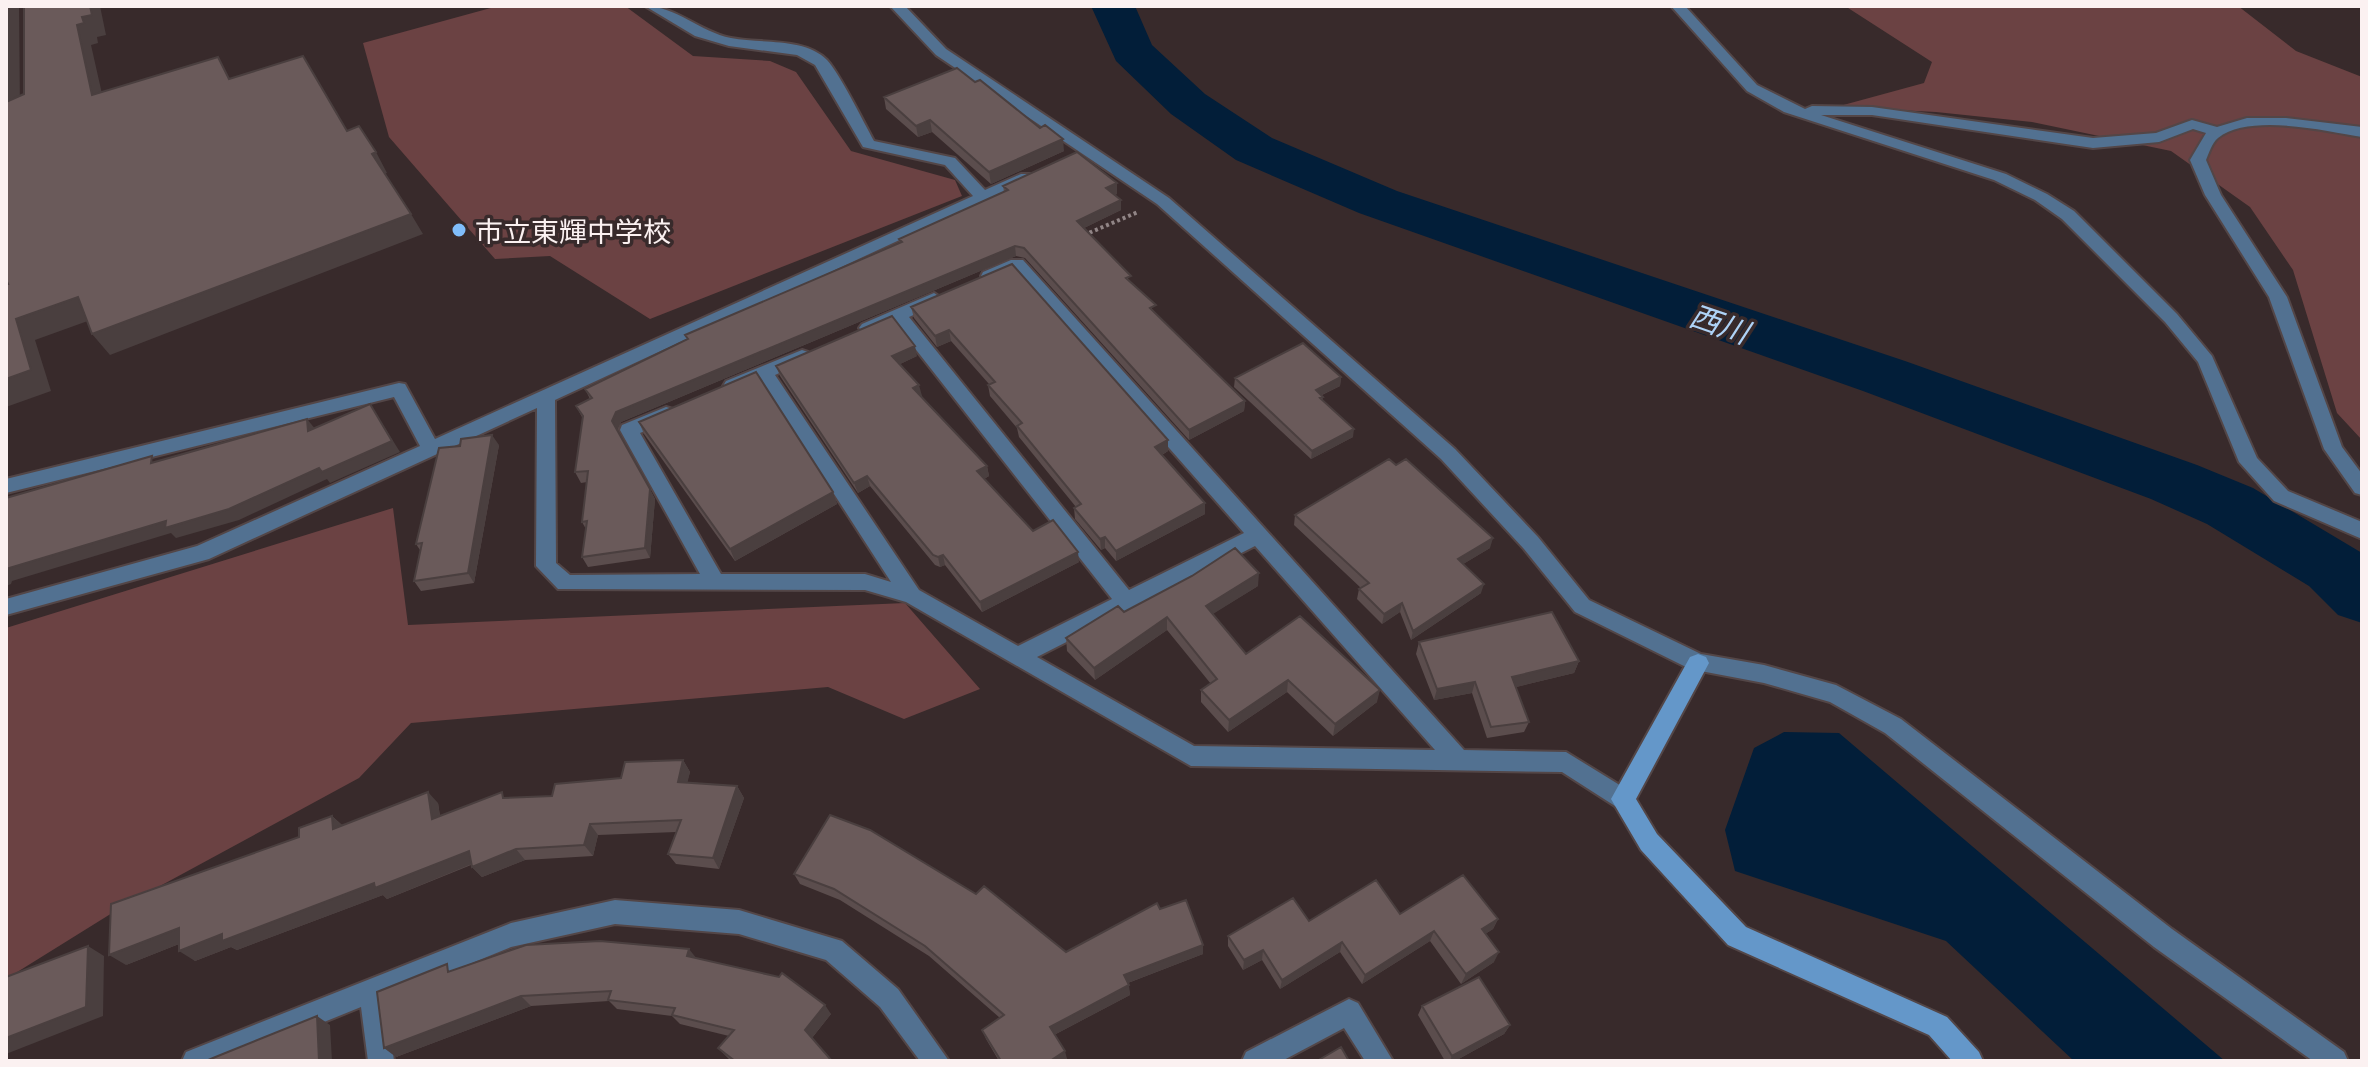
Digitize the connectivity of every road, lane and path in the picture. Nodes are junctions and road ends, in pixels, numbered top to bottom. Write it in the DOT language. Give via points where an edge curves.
graph roads {
  1 [pos="652,6"];
  2 [pos="897,6"];
  3 [pos="1678,6"];
  4 [pos="1789,109"];
  5 [pos="2218,132"];
  6 [pos="2362,132"];
  7 [pos="1047,167"];
  8 [pos="983,197"];
  9 [pos="1163,201"];
  10 [pos="1075,239"];
  11 [pos="977,281"];
  12 [pos="951,292"];
  13 [pos="898,315"];
  14 [pos="844,338"];
  15 [pos="818,349"];
  16 [pos="764,372"];
  17 [pos="710,395"];
  18 [pos="546,396"];
  19 [pos="683,407"];
  20 [pos="431,449"];
  21 [pos="6,486"];
  22 [pos="2362,488"];
  23 [pos="2362,531"];
  24 [pos="1258,535"];
  25 [pos="715,583"];
  26 [pos="912,596"];
  27 [pos="1126,602"];
  28 [pos="6,607"];
  29 [pos="1016,657"];
  30 [pos="1698,663"];
  31 [pos="1459,761"];
  32 [pos="1623,799"];
  33 [pos="372,991"];
  34 [pos="195,1061"];
  35 [pos="381,1061"];
  36 [pos="936,1061"];
  37 [pos="1255,1061"];
  38 [pos="1380,1061"];
  39 [pos="1970,1061"];
  40 [pos="2335,1061"];
  1 -- 8 [label="street" via="700,33 800,51 821,62 868,144 950,161"];
  2 -- 9 [label="street" via="941,52 1079,153"];
  3 -- 4 [label="street" via="1752,88"];
  4 -- 5 [label="street" via="1872,111 2093,143 2159,137 2192,124"];
  4 -- 23 [label="street" via="2000,177 2068,215 2206,360 2249,462 2281,496"];
  5 -- 6 [label="street" via="2237,124 2285,122"];
  5 -- 22 [label="street" via="2198,160 2213,195 2278,297 2333,449"];
  7 -- 8 [label="street"];
  8 -- 18 [label="street"];
  9 -- 10 [label="path"];
  9 -- 30 [label="street" via="1448,454 1582,606"];
  11 -- 24 [label="street" via="1017,264"];
  12 -- 13 [label="street"];
  13 -- 14 [label="street"];
  13 -- 27 [label="street"];
  15 -- 16 [label="street"];
  16 -- 17 [label="street"];
  16 -- 26 [label="street"];
  18 -- 20 [label="street"];
  18 -- 25 [label="street" via="546,566 565,583"];
  19 -- 25 [label="street" via="629,430"];
  20 -- 21 [label="street" via="399,389"];
  20 -- 28 [label="street" via="202,553"];
  24 -- 27 [label="street"];
  24 -- 31 [label="street"];
  25 -- 26 [label="street" via="865,582"];
  26 -- 29 [label="street"];
  27 -- 29 [label="street"];
  29 -- 31 [label="street" via="1191,756"];
  30 -- 32 [label="street"];
  30 -- 40 [label="street" via="1836,694 1893,726 2163,938"];
  31 -- 32 [label="street" via="1566,762"];
  32 -- 39 [label="street" via="1649,842 1737,936 1938,1026"];
  33 -- 34 [label="street"];
  33 -- 35 [label="street"];
  33 -- 36 [label="street" via="511,935 615,912 739,922 833,950 889,998"];
  37 -- 38 [label="street" via="1349,1012"];
}
